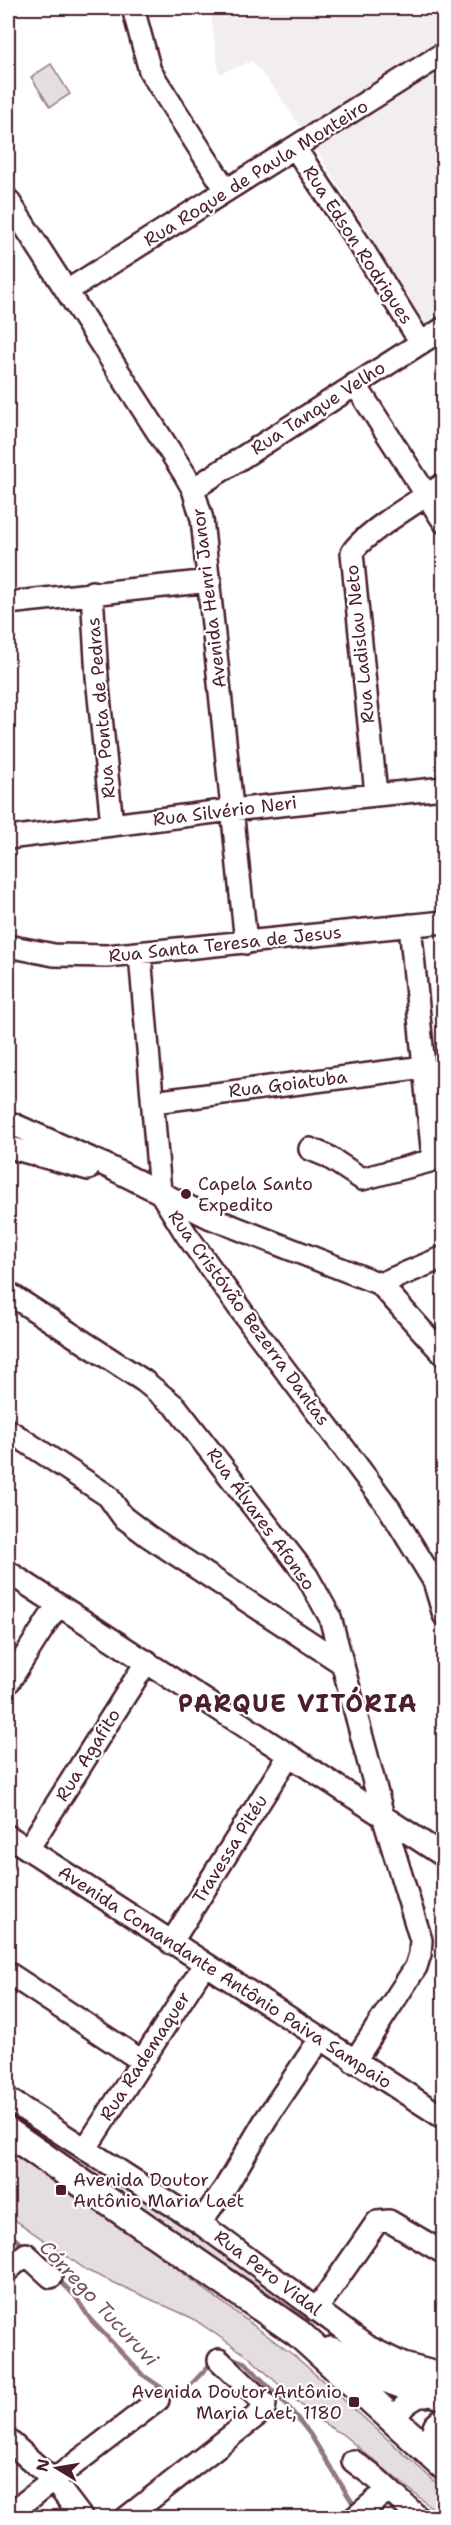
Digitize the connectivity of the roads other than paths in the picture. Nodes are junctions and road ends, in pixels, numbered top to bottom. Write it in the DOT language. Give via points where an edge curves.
graph roads {
  1 [pos="133,8"];
  2 [pos="444,53"];
  3 [pos="295,148"];
  4 [pos="226,190"];
  5 [pos="8,200"];
  6 [pos="67,291"];
  7 [pos="444,328"];
  8 [pos="421,343"];
  9 [pos="356,384"];
  10 [pos="193,489"];
  11 [pos="435,490"];
  12 [pos="444,522"];
  13 [pos="210,581"];
  14 [pos="92,592"];
  15 [pos="8,603"];
  16 [pos="444,788"];
  17 [pos="376,794"];
  18 [pos="231,810"];
  19 [pos="112,824"];
  20 [pos="8,838"];
  21 [pos="444,922"];
  22 [pos="410,925"];
  23 [pos="246,943"];
  24 [pos="8,946"];
  25 [pos="140,954"];
  26 [pos="424,1067"];
  27 [pos="153,1102"];
  28 [pos="8,1122"];
  29 [pos="8,1147"];
  30 [pos="310,1149"];
  31 [pos="130,1179"];
  32 [pos="160,1192"];
  33 [pos="444,1257"];
  34 [pos="380,1284"];
  35 [pos="8,1293"];
  36 [pos="444,1355"];
  37 [pos="8,1430"];
  38 [pos="8,1572"];
  39 [pos="57,1606"];
  40 [pos="444,1615"];
  41 [pos="147,1661"];
  42 [pos="340,1662"];
  43 [pos="8,1683"];
  44 [pos="289,1755"];
  45 [pos="383,1816"];
  46 [pos="8,1836"];
  47 [pos="28,1849"];
  48 [pos="444,1856"];
  49 [pos="171,1943"];
  50 [pos="205,1964"];
  51 [pos="8,1973"];
  52 [pos="320,2039"];
  53 [pos="142,2061"];
  54 [pos="354,2062"];
  55 [pos="8,2099"];
  56 [pos="444,2118"];
  57 [pos="8,2132"];
  58 [pos="86,2148"];
  59 [pos="200,2223"];
  60 [pos="444,2253"];
  61 [pos="8,2270"];
  62 [pos="51,2277"];
  63 [pos="316,2310"];
  64 [pos="298,2333"];
  65 [pos="219,2360"];
  66 [pos="437,2389"];
  67 [pos="158,2400"];
  68 [pos="444,2417"];
  69 [pos="395,2422"];
  70 [pos="8,2440"];
  71 [pos="434,2458"];
  72 [pos="353,2461"];
  73 [pos="54,2481"];
  74 [pos="388,2490"];
  75 [pos="360,2513"];
  76 [pos="8,2515"];
  77 [pos="82,2517"];
  78 [pos="126,2517"];
  79 [pos="418,2517"];
  1 -- 4 [label="street" via="150,71"];
  2 -- 3 [label="street, Rua Roque de Paula Monteiro"];
  3 -- 4 [label="street, Rua Roque de Paula Monteiro"];
  3 -- 8 [label="street, Rua Edson Rodrigues"];
  4 -- 6 [label="street, Rua Roque de Paula Monteiro"];
  5 -- 6 [label="street, Avenida Henri Janor"];
  6 -- 10 [label="street, Avenida Henri Janor"];
  7 -- 8 [label="street, Rua Tanque Velho"];
  8 -- 9 [label="street, Rua Tanque Velho"];
  9 -- 10 [label="street, Rua Tanque Velho"];
  9 -- 11 [label="street"];
  10 -- 13 [label="street, Avenida Henri Janor" via="202,519"];
  11 -- 12 [label="street"];
  11 -- 17 [label="street, Rua Ladislau Neto" via="368,537 352,553"];
  13 -- 14 [label="street"];
  13 -- 18 [label="street, Avenida Henri Janor"];
  14 -- 15 [label="street"];
  14 -- 19 [label="street, Rua Ponta de Pedras"];
  16 -- 17 [label="street, Rua Silvério Neri"];
  17 -- 18 [label="street, Rua Silvério Neri"];
  18 -- 19 [label="street, Rua Silvério Neri"];
  18 -- 23 [label="street, Avenida Henri Janor"];
  19 -- 20 [label="street, Rua Silvério Neri"];
  21 -- 22 [label="street, Rua Santa Teresa de Jesus"];
  22 -- 23 [label="street, Rua Santa Teresa de Jesus"];
  22 -- 26 [label="street"];
  23 -- 25 [label="street, Rua Santa Teresa de Jesus"];
  24 -- 25 [label="street, Rua Santa Teresa de Jesus" via="54,955"];
  25 -- 27 [label="street, Rua Cristóvão Bezerra Dantas"];
  26 -- 27 [label="street, Rua Goiatuba"];
  26 -- 30 [label="street" via="434,1154 430,1161 362,1179"];
  27 -- 32 [label="street, Rua Cristóvão Bezerra Dantas"];
  28 -- 31 [label="street"];
  29 -- 31 [label="street"];
  31 -- 32 [label="street"];
  32 -- 34 [label="street" via="241,1231"];
  32 -- 40 [label="street, Rua Cristóvão Bezerra Dantas" via="251,1325 389,1508 434,1581"];
  33 -- 34 [label="street"];
  34 -- 36 [label="street"];
  35 -- 42 [label="street, Rua Álvares Afonso" via="144,1381 176,1407 307,1576 330,1617"];
  37 -- 42 [label="street" via="108,1496 123,1516 148,1536"];
  38 -- 39 [label="street"];
  39 -- 41 [label="street"];
  39 -- 43 [label="street"];
  41 -- 44 [label="street"];
  41 -- 47 [label="street, Rua Agafito"];
  42 -- 45 [label="street, Rua Álvares Afonso"];
  44 -- 45 [label="street"];
  44 -- 49 [label="street, Travessa Pitéu"];
  45 -- 48 [label="street"];
  45 -- 54 [label="street, Rua Álvares Afonso" via="421,1940 420,1954 416,1967"];
  46 -- 47 [label="street, Avenida Comandante Antônio Paiva Sampaio"];
  47 -- 49 [label="street, Avenida Comandante Antônio Paiva Sampaio"];
  49 -- 50 [label="street, Avenida Comandante Antônio Paiva Sampaio"];
  50 -- 52 [label="street, Avenida Comandante Antônio Paiva Sampaio"];
  50 -- 53 [label="street, Rua Rademaquer"];
  51 -- 53 [label="street"];
  52 -- 54 [label="street, Avenida Comandante Antônio Paiva Sampaio"];
  52 -- 59 [label="street"];
  53 -- 58 [label="street, Rua Rademaquer"];
  54 -- 56 [label="street, Avenida Comandante Antônio Paiva Sampaio"];
  55 -- 58 [label="street, Rua Pero Vidal"];
  57 -- 64 [label="main road"];
  58 -- 59 [label="street, Rua Pero Vidal"];
  59 -- 63 [label="street, Rua Pero Vidal"];
  60 -- 63 [label="street" via="389,2221 377,2222"];
  61 -- 62 [label="street" via="26,2254"];
  63 -- 66 [label="street, Rua Pero Vidal"];
  64 -- 66 [label="main road" via="355,2364"];
  64 -- 69 [label="main road"];
  65 -- 78 [label="street" via="265,2404 264,2410"];
  66 -- 69 [label="street" via="406,2402"];
  67 -- 73 [label="street"];
  68 -- 71 [label="street" via="435,2425"];
  69 -- 71 [label="main road"];
  70 -- 73 [label="street"];
  72 -- 74 [label="street"];
  73 -- 76 [label="street"];
  73 -- 77 [label="street"];
  74 -- 75 [label="street"];
  74 -- 79 [label="street"];
}
